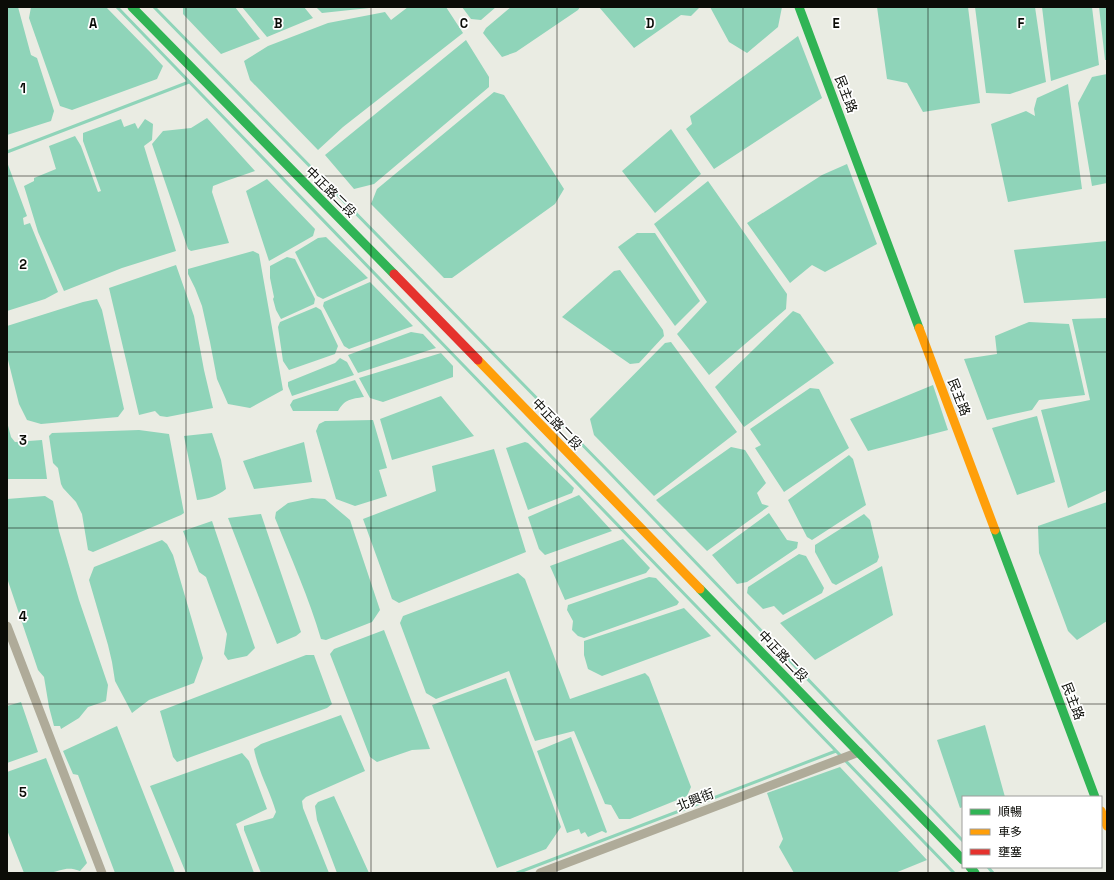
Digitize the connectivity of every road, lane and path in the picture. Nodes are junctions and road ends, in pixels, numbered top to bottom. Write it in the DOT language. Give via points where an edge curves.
graph roads {
  1 [pos="132,7"];
  2 [pos="799,7"];
  3 [pos="7,626"];
  4 [pos="859,752"];
  5 [pos="1095,796"];
  6 [pos="1102,814"];
  7 [pos="1107,826"];
  8 [pos="962,859"];
  9 [pos="102,873"];
  10 [pos="540,873"];
  1 -- 4 [label="main road, 中正路二段"];
  2 -- 5 [label="main road, 民主路"];
  3 -- 9 [label="street"];
  4 -- 8 [label="main road, 中正路二段"];
  4 -- 10 [label="street, 北興街"];
  6 -- 7 [label="main road"];
}
